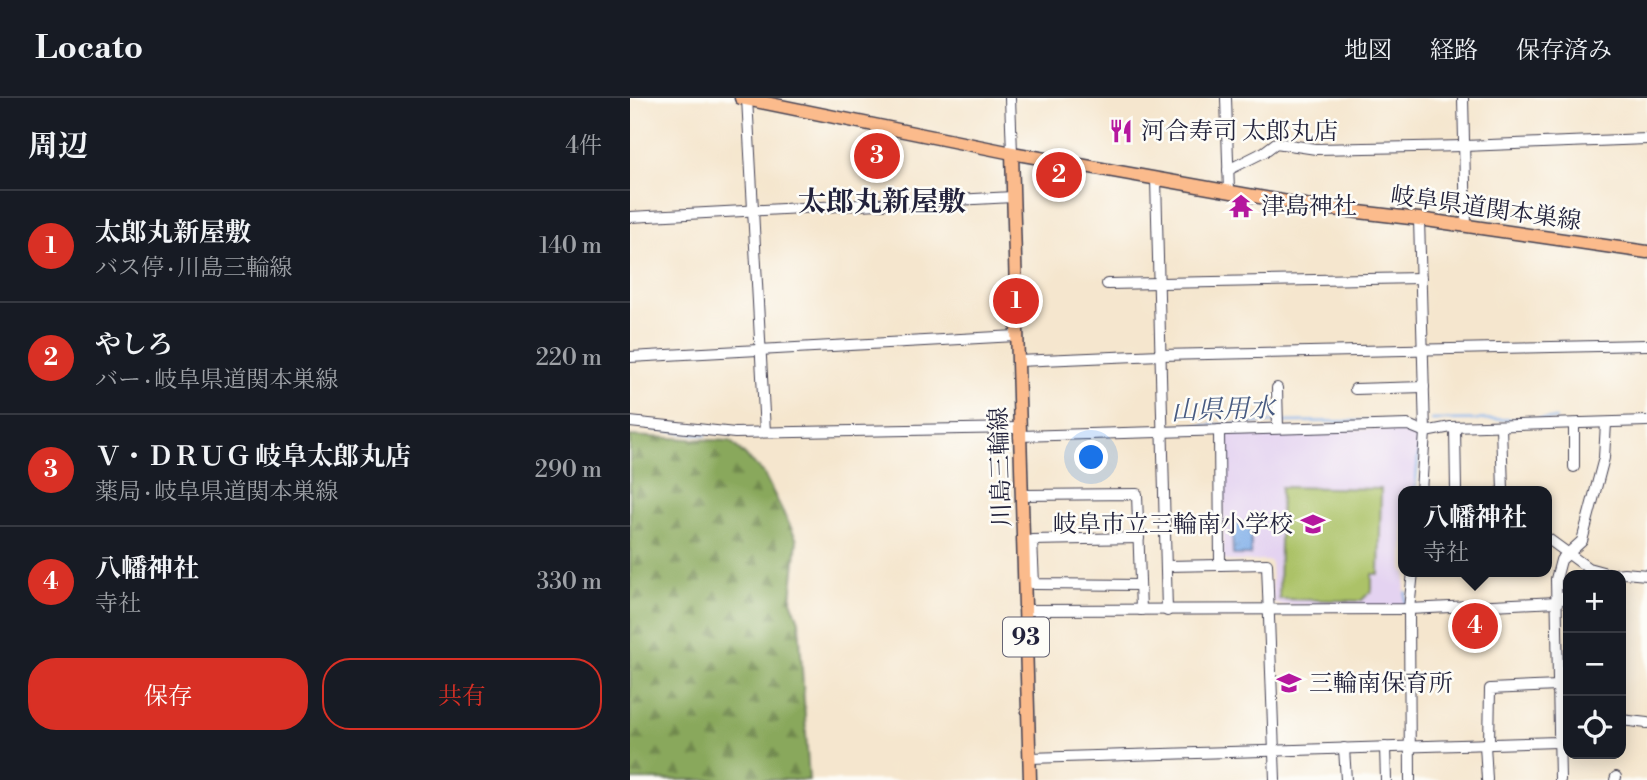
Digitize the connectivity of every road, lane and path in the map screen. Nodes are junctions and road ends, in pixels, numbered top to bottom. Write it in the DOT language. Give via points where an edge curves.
graph roads {
  1 [pos="745,98"];
  2 [pos="1010,98"];
  3 [pos="1226,98"];
  4 [pos="1463,98"];
  5 [pos="1647,139"];
  6 [pos="1464,146"];
  7 [pos="1012,153"];
  8 [pos="1228,170"];
  9 [pos="1156,179"];
  10 [pos="1229,192"];
  11 [pos="1013,197"];
  12 [pos="754,211"];
  13 [pos="630,217"];
  14 [pos="1419,219"];
  15 [pos="1466,226"];
  16 [pos="1647,252"];
  17 [pos="1421,278"];
  18 [pos="1157,282"];
  19 [pos="1107,284"];
  20 [pos="1016,336"];
  21 [pos="1647,345"];
  22 [pos="762,350"];
  23 [pos="1424,351"];
  24 [pos="1160,355"];
  25 [pos="630,357"];
  26 [pos="1018,361"];
  27 [pos="1424,387"];
  28 [pos="1277,388"];
  29 [pos="1355,389"];
  30 [pos="1647,421"];
  31 [pos="630,422"];
  32 [pos="1606,423"];
  33 [pos="1574,424"];
  34 [pos="1501,426"];
  35 [pos="1455,427"];
  36 [pos="1162,428"];
  37 [pos="1278,428"];
  38 [pos="1219,430"];
  39 [pos="765,432"];
  40 [pos="1019,432"];
  41 [pos="1425,432"];
  42 [pos="1574,467"];
  43 [pos="1421,486"];
  44 [pos="1456,486"];
  45 [pos="1503,486"];
  46 [pos="1022,495"];
  47 [pos="1139,538"];
  48 [pos="1552,542"];
  49 [pos="1568,554"];
  50 [pos="1220,565"];
  51 [pos="1166,566"];
  52 [pos="1595,570"];
  53 [pos="1626,574"];
  54 [pos="1647,575"];
  55 [pos="1412,577"];
  56 [pos="1140,585"];
  57 [pos="1563,598"];
  58 [pos="1557,602"];
  59 [pos="1409,609"];
  60 [pos="1025,610"];
  61 [pos="1141,610"];
  62 [pos="1268,610"];
  63 [pos="1167,611"];
  64 [pos="1558,686"];
  65 [pos="1626,721"];
  66 [pos="1647,723"];
  67 [pos="1563,741"];
  68 [pos="1487,743"];
  69 [pos="1409,746"];
  70 [pos="1385,747"];
  71 [pos="1344,748"];
  72 [pos="1274,750"];
  73 [pos="1029,758"];
  74 [pos="1030,780"];
  75 [pos="1275,780"];
  76 [pos="1346,780"];
  77 [pos="1387,780"];
  78 [pos="1410,780"];
  79 [pos="1487,780"];
  80 [pos="1560,780"];
  1 -- 7 [label="main road, 岐阜県道関本巣線"];
  1 -- 12 [label="street"];
  2 -- 7 [label="street"];
  3 -- 8 [label="street"];
  4 -- 6 [label="street"];
  5 -- 6 [label="street"];
  6 -- 8 [label="street" via="1316,149 1276,143"];
  6 -- 15 [label="street"];
  7 -- 9 [label="main road, 岐阜県道関本巣線"];
  7 -- 11 [label="main road, 川島三輪線 / 93"];
  8 -- 10 [label="street"];
  9 -- 10 [label="main road, 岐阜県道関本巣線"];
  9 -- 18 [label="street"];
  10 -- 14 [label="main road, 岐阜県道関本巣線"];
  11 -- 12 [label="street"];
  11 -- 20 [label="main road, 川島三輪線 / 93"];
  12 -- 13 [label="street"];
  12 -- 22 [label="street"];
  14 -- 15 [label="main road, 岐阜県道関本巣線"];
  14 -- 17 [label="street"];
  15 -- 16 [label="main road, 岐阜県道関本巣線"];
  17 -- 18 [label="street"];
  17 -- 23 [label="street"];
  18 -- 19 [label="street"];
  18 -- 24 [label="street"];
  20 -- 22 [label="street"];
  20 -- 26 [label="main road, 川島三輪線 / 93"];
  21 -- 23 [label="street"];
  22 -- 25 [label="street"];
  22 -- 39 [label="street"];
  23 -- 24 [label="street"];
  23 -- 27 [label="street"];
  24 -- 26 [label="street"];
  24 -- 36 [label="street"];
  26 -- 40 [label="main road, 川島三輪線 / 93"];
  27 -- 29 [label="street"];
  27 -- 41 [label="street"];
  28 -- 37 [label="street"];
  30 -- 32 [label="street"];
  31 -- 39 [label="street"];
  32 -- 33 [label="street"];
  32 -- 49 [label="street" via="1604,458 1582,541"];
  33 -- 34 [label="street"];
  33 -- 42 [label="street"];
  34 -- 35 [label="street"];
  34 -- 45 [label="street"];
  35 -- 41 [label="street"];
  35 -- 44 [label="street"];
  36 -- 38 [label="street"];
  36 -- 40 [label="street"];
  36 -- 51 [label="street"];
  37 -- 38 [label="street"];
  37 -- 41 [label="street" via="1408,425"];
  38 -- 50 [label="street"];
  39 -- 40 [label="street"];
  40 -- 46 [label="main road, 川島三輪線 / 93"];
  41 -- 43 [label="street"];
  46 -- 47 [label="street" via="1137,494"];
  46 -- 60 [label="main road, 川島三輪線 / 93"];
  47 -- 56 [label="street"];
  47 -- 56 [label="street" via="1032,540 1034,584"];
  48 -- 49 [label="street"];
  49 -- 52 [label="street"];
  49 -- 58 [label="street" via="1556,579"];
  50 -- 51 [label="street"];
  50 -- 62 [label="street" via="1268,564"];
  51 -- 63 [label="street"];
  53 -- 54 [label="street"];
  55 -- 59 [label="street"];
  56 -- 61 [label="street"];
  57 -- 58 [label="street"];
  58 -- 59 [label="street"];
  58 -- 64 [label="street"];
  59 -- 62 [label="street"];
  59 -- 69 [label="street"];
  60 -- 61 [label="street"];
  60 -- 73 [label="main road, 川島三輪線 / 93"];
  61 -- 63 [label="street"];
  62 -- 63 [label="street"];
  62 -- 72 [label="street"];
  64 -- 67 [label="street"];
  64 -- 68 [label="street" via="1490,688"];
  65 -- 66 [label="street"];
  67 -- 68 [label="street"];
  67 -- 80 [label="street"];
  68 -- 69 [label="street"];
  68 -- 79 [label="street"];
  69 -- 70 [label="street"];
  69 -- 78 [label="street"];
  70 -- 71 [label="street"];
  70 -- 77 [label="street"];
  71 -- 72 [label="street"];
  71 -- 76 [label="street"];
  72 -- 73 [label="street"];
  72 -- 75 [label="street"];
  73 -- 74 [label="main road, 川島三輪線 / 93"];
}
